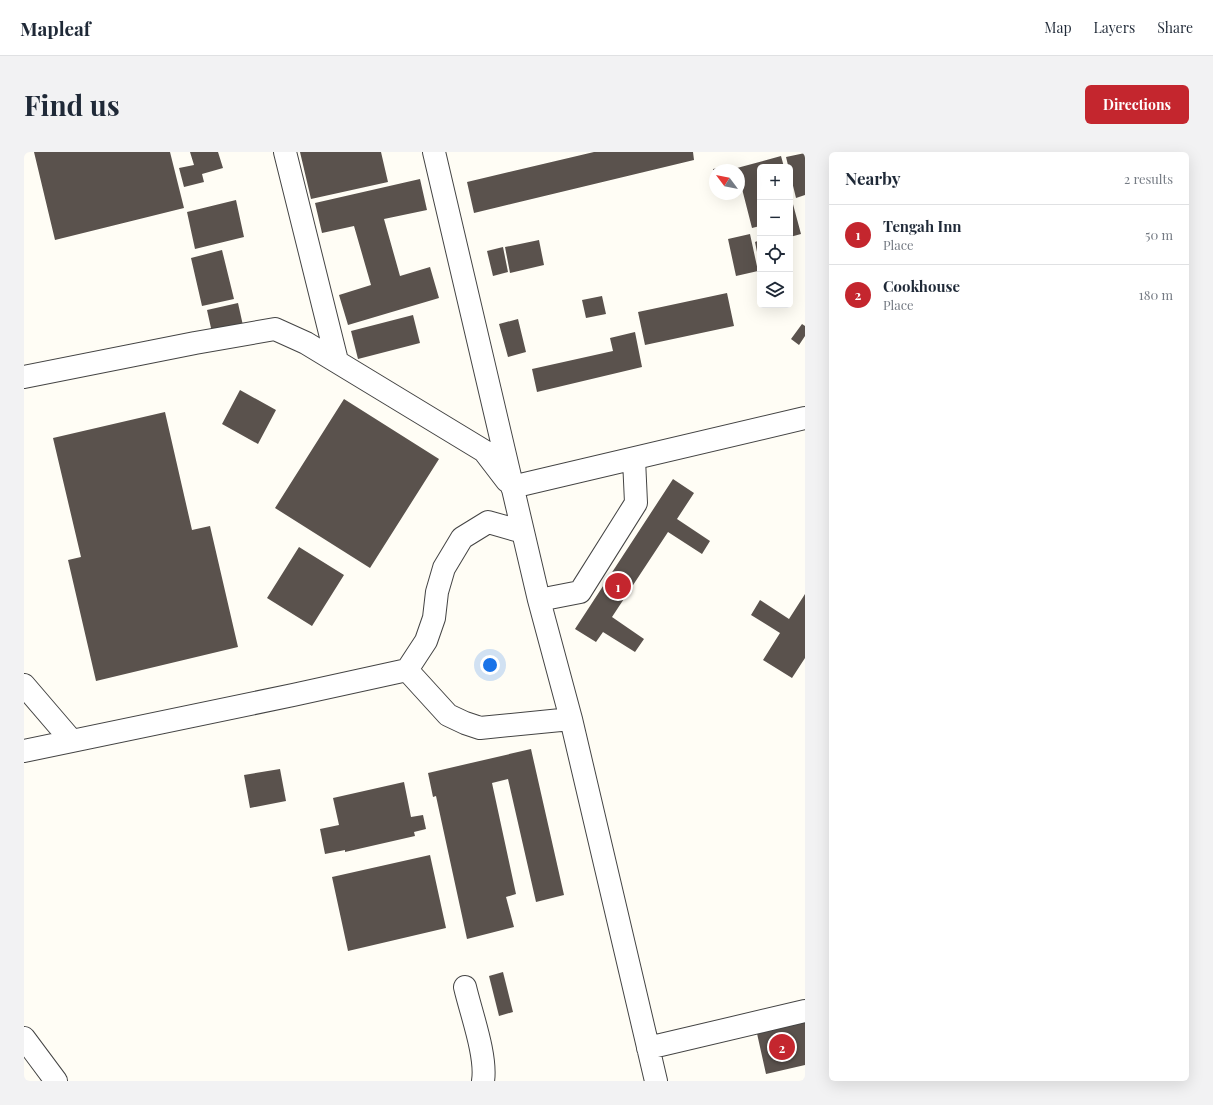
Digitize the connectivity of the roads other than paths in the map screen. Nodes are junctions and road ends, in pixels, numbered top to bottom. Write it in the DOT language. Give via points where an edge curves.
graph roads {
  1 [pos="285,152"];
  2 [pos="434,152"];
  3 [pos="337,361"];
  4 [pos="24,377"];
  5 [pos="805,405"];
  6 [pos="805,418"];
  7 [pos="772,426"];
  8 [pos="634,459"];
  9 [pos="512,486"];
  10 [pos="522,532"];
  11 [pos="539,600"];
  12 [pos="407,670"];
  13 [pos="24,685"];
  14 [pos="571,719"];
  15 [pos="72,741"];
  16 [pos="24,751"];
  17 [pos="465,987"];
  18 [pos="805,1011"];
  19 [pos="24,1038"];
  20 [pos="648,1048"];
  21 [pos="56,1081"];
  22 [pos="483,1081"];
  23 [pos="656,1081"];
  1 -- 3 [label="lane"];
  2 -- 9 [label="lane"];
  3 -- 4 [label="lane" via="275,329 195,342"];
  3 -- 9 [label="lane" via="484,451"];
  5 -- 7 [label="lane"];
  6 -- 7 [label="lane"];
  7 -- 8 [label="lane"];
  8 -- 9 [label="lane"];
  8 -- 11 [label="lane" via="636,503 580,592"];
  9 -- 10 [label="lane"];
  10 -- 11 [label="lane"];
  10 -- 12 [label="lane" via="488,522 462,538 444,568 437,592 434,618 426,641"];
  11 -- 14 [label="lane"];
  12 -- 14 [label="lane" via="448,715 480,728"];
  12 -- 15 [label="lane"];
  13 -- 15 [label="lane"];
  14 -- 20 [label="lane"];
  15 -- 16 [label="lane"];
  17 -- 22 [label="lane" via="482,1056"];
  18 -- 20 [label="lane"];
  19 -- 21 [label="lane"];
  20 -- 23 [label="lane"];
}
